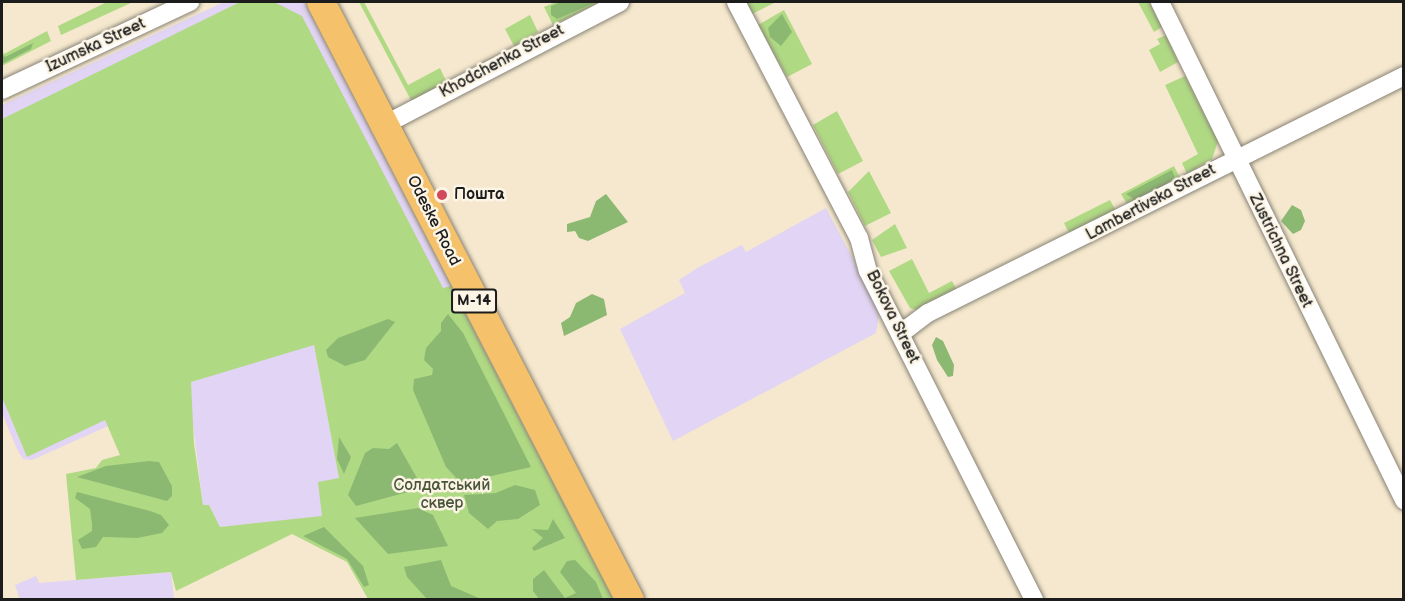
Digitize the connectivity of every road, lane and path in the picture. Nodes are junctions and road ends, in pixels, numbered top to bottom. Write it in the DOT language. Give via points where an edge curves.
graph roads {
  1 [pos="190,2"];
  2 [pos="321,2"];
  3 [pos="620,2"];
  4 [pos="736,2"];
  5 [pos="1160,2"];
  6 [pos="1404,76"];
  7 [pos="2,90"];
  8 [pos="384,125"];
  9 [pos="1234,159"];
  10 [pos="900,334"];
  11 [pos="1404,500"];
  12 [pos="630,600"];
  13 [pos="1034,600"];
  1 -- 7 [label="street, Izumska Street"];
  2 -- 8 [label="highway, Odeske Road / М-14"];
  3 -- 8 [label="street, Khodchenka Street"];
  4 -- 10 [label="street, Bokova Street" via="859,238 868,271"];
  5 -- 9 [label="street, Zustrichna Street" via="1225,132"];
  6 -- 9 [label="street, Lambertivska Street"];
  8 -- 12 [label="highway, Odeske Road / М-14"];
  9 -- 10 [label="street, Lambertivska Street" via="1108,227 928,313"];
  9 -- 11 [label="street, Zustrichna Street"];
  10 -- 13 [label="street, Bokova Street"];
}
